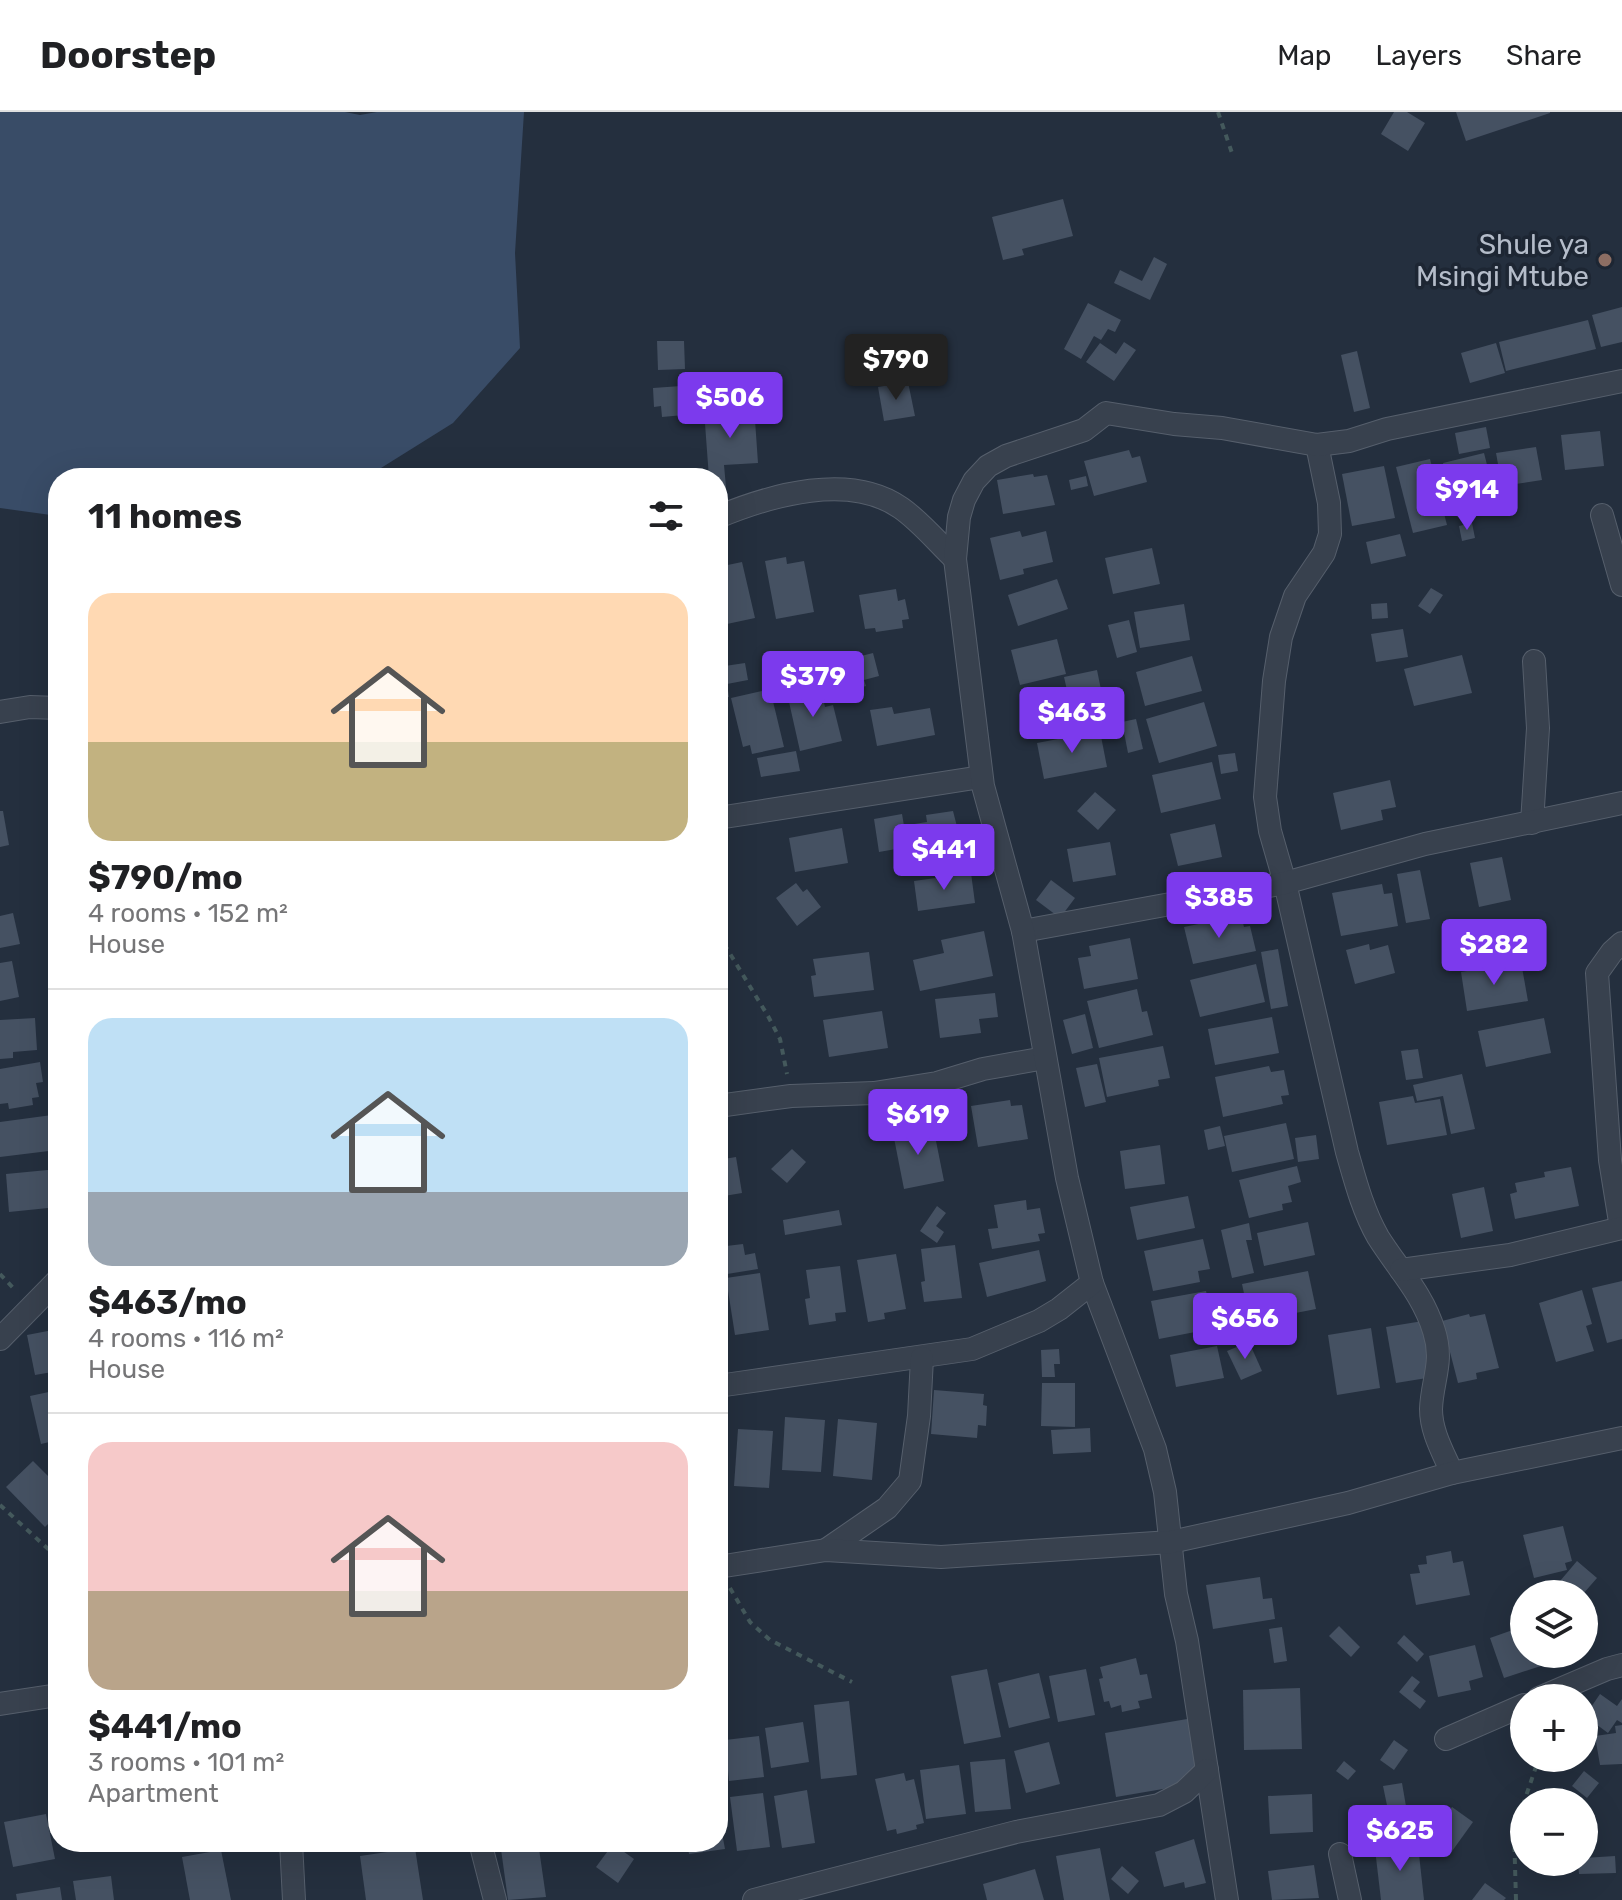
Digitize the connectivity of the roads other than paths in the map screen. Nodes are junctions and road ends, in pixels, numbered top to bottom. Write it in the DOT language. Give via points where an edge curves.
graph roads {
  1 [pos="1622,381"];
  2 [pos="1317,445"];
  3 [pos="728,513"];
  4 [pos="1602,515"];
  5 [pos="955,559"];
  6 [pos="1622,585"];
  7 [pos="1534,661"];
  8 [pos="48,708"];
  9 [pos="0,712"];
  10 [pos="981,777"];
  11 [pos="1622,803"];
  12 [pos="728,816"];
  13 [pos="1532,823"];
  14 [pos="1285,883"];
  15 [pos="1023,931"];
  16 [pos="1622,943"];
  17 [pos="1045,1058"];
  18 [pos="728,1105"];
  19 [pos="1622,1228"];
  20 [pos="1401,1270"];
  21 [pos="1092,1283"];
  22 [pos="48,1290"];
  23 [pos="0,1339"];
  24 [pos="922,1358"];
  25 [pos="728,1385"];
  26 [pos="1622,1438"];
  27 [pos="1452,1473"];
  28 [pos="1171,1542"];
  29 [pos="826,1550"];
  30 [pos="728,1573"];
  31 [pos="1622,1665"];
  32 [pos="1572,1684"];
  33 [pos="48,1697"];
  34 [pos="0,1704"];
  35 [pos="1510,1711"];
  36 [pos="1446,1739"];
  37 [pos="1207,1770"];
  38 [pos="292,1852"];
  39 [pos="483,1852"];
  40 [pos="1340,1854"];
  41 [pos="294,1900"];
  42 [pos="495,1900"];
  43 [pos="754,1900"];
  44 [pos="1227,1900"];
  45 [pos="1350,1900"];
  1 -- 2 [label="street"];
  2 -- 5 [label="street" via="1106,413 1084,430 988,466 964,500"];
  2 -- 14 [label="street" via="1330,534 1324,553 1295,596 1281,637 1267,760 1265,797"];
  3 -- 5 [label="street" via="804,492 874,494 901,508"];
  4 -- 6 [label="street"];
  5 -- 10 [label="street"];
  7 -- 13 [label="street" via="1538,728"];
  8 -- 9 [label="street"];
  10 -- 12 [label="street"];
  10 -- 15 [label="street"];
  11 -- 13 [label="street"];
  13 -- 14 [label="street" via="1425,844"];
  14 -- 15 [label="street"];
  14 -- 20 [label="street" via="1359,1195 1377,1236"];
  15 -- 17 [label="street"];
  16 -- 19 [label="street" via="1597,973 1610,1160"];
  17 -- 18 [label="street" via="874,1093"];
  17 -- 21 [label="street"];
  19 -- 20 [label="street" via="1510,1255"];
  20 -- 27 [label="street" via="1421,1297 1439,1349 1431,1409 1434,1434"];
  21 -- 24 [label="street" via="1039,1321 972,1349"];
  21 -- 28 [label="street" via="1155,1449"];
  22 -- 23 [label="street"];
  24 -- 25 [label="street"];
  24 -- 29 [label="street" via="910,1481 887,1508"];
  26 -- 27 [label="street"];
  27 -- 28 [label="street" via="1348,1503"];
  28 -- 29 [label="street" via="941,1557"];
  28 -- 37 [label="street"];
  29 -- 30 [label="street"];
  31 -- 32 [label="street"];
  33 -- 34 [label="street"];
  35 -- 36 [label="street"];
  37 -- 43 [label="street" via="1184,1792 1159,1805 1016,1832"];
  37 -- 44 [label="street"];
  38 -- 41 [label="street"];
  39 -- 42 [label="street"];
  40 -- 45 [label="street"];
}
